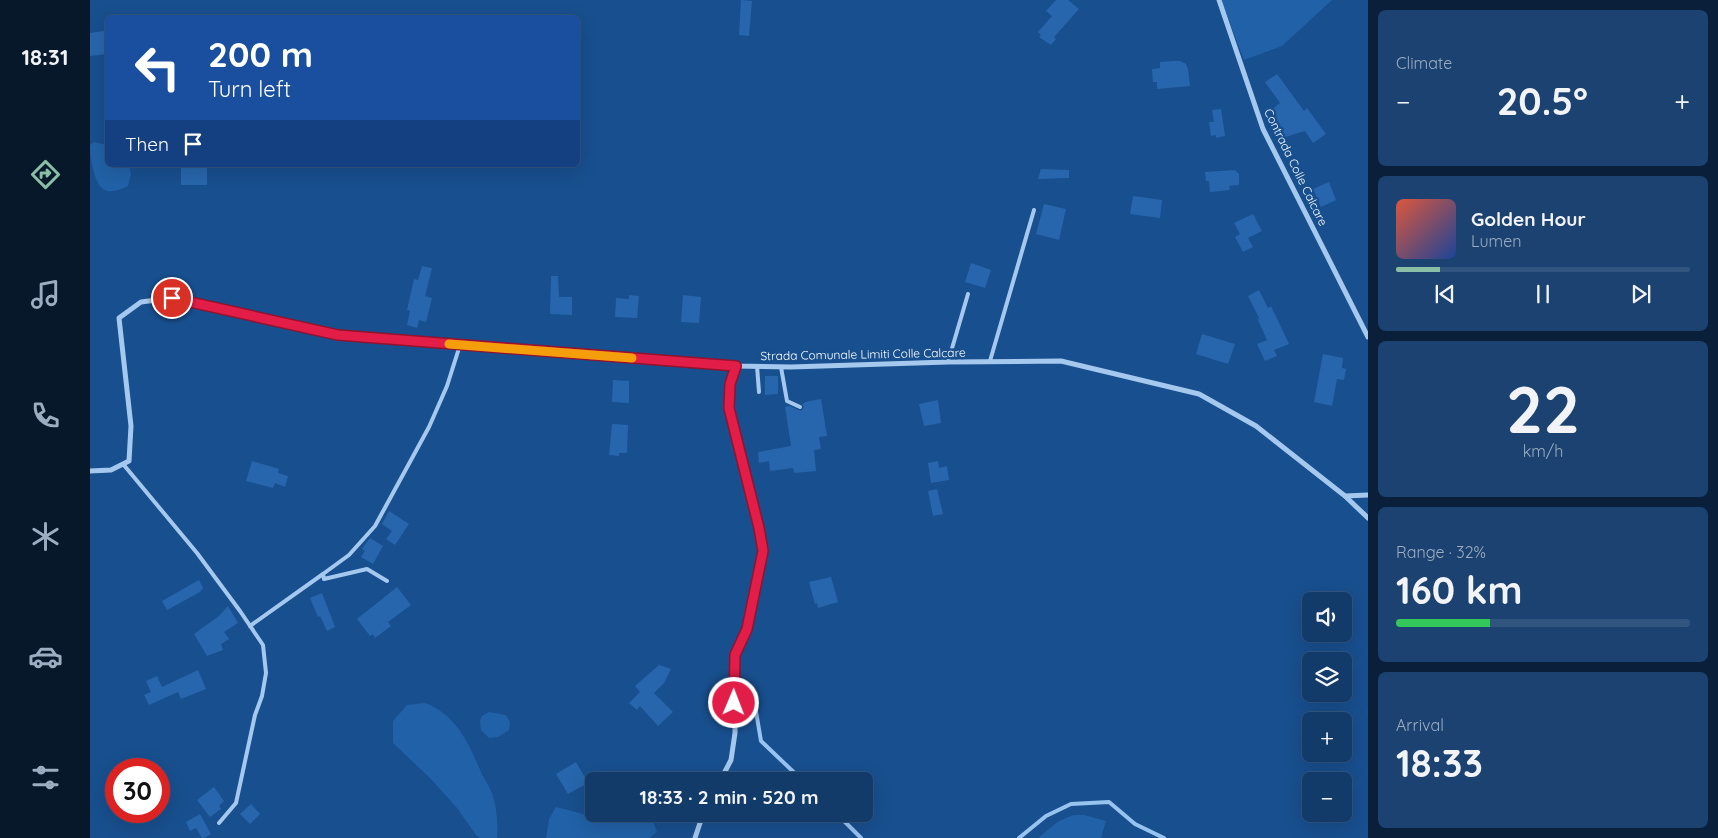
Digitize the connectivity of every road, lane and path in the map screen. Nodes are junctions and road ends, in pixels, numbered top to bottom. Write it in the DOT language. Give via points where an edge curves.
graph roads {
  1 [pos="1219,0"];
  2 [pos="1034,210"];
  3 [pos="968,294"];
  4 [pos="1368,337"];
  5 [pos="460,345"];
  6 [pos="990,361"];
  7 [pos="948,362"];
  8 [pos="736,366"];
  9 [pos="756,366"];
  10 [pos="781,367"];
  11 [pos="759,392"];
  12 [pos="800,407"];
  13 [pos="123,464"];
  14 [pos="90,470"];
  15 [pos="1368,495"];
  16 [pos="1345,496"];
  17 [pos="1368,518"];
  18 [pos="323,574"];
  19 [pos="387,581"];
  20 [pos="250,626"];
  21 [pos="725,772"];
  22 [pos="701,822"];
  23 [pos="219,823"];
  24 [pos="694,838"];
  1 -- 4 [label="street, Contrada Colle Calcare" via="1263,129"];
  2 -- 6 [label="lane"];
  3 -- 7 [label="lane"];
  5 -- 8 [label="street, Strada Comunale Limiti Colle Calcare"];
  5 -- 13 [label="street, Strada Comunale Limiti Colle Calcare" via="338,335 172,298 141,302 119,318 131,426 129,461"];
  5 -- 18 [label="lane" via="432,419 375,526 349,555"];
  6 -- 7 [label="street, Strada Comunale Limiti Colle Calcare"];
  6 -- 16 [label="street, Strada Comunale Limiti Colle Calcare" via="1060,361 1199,394 1256,426"];
  7 -- 10 [label="street, Strada Comunale Limiti Colle Calcare"];
  8 -- 9 [label="street, Strada Comunale Limiti Colle Calcare"];
  8 -- 21 [label="street" via="730,384 729,408 763,551 747,629 735,655 735,733 731,760"];
  9 -- 10 [label="street, Strada Comunale Limiti Colle Calcare"];
  9 -- 11 [label="lane"];
  10 -- 12 [label="lane" via="787,401"];
  13 -- 14 [label="street" via="111,470"];
  13 -- 20 [label="lane" via="196,553"];
  15 -- 16 [label="street"];
  16 -- 17 [label="street, Strada Comunale Limiti Colle Calcare"];
  18 -- 19 [label="lane" via="324,579 366,568"];
  18 -- 20 [label="lane"];
  20 -- 23 [label="lane" via="263,645 266,673 236,803"];
  22 -- 24 [label="street"];
}
